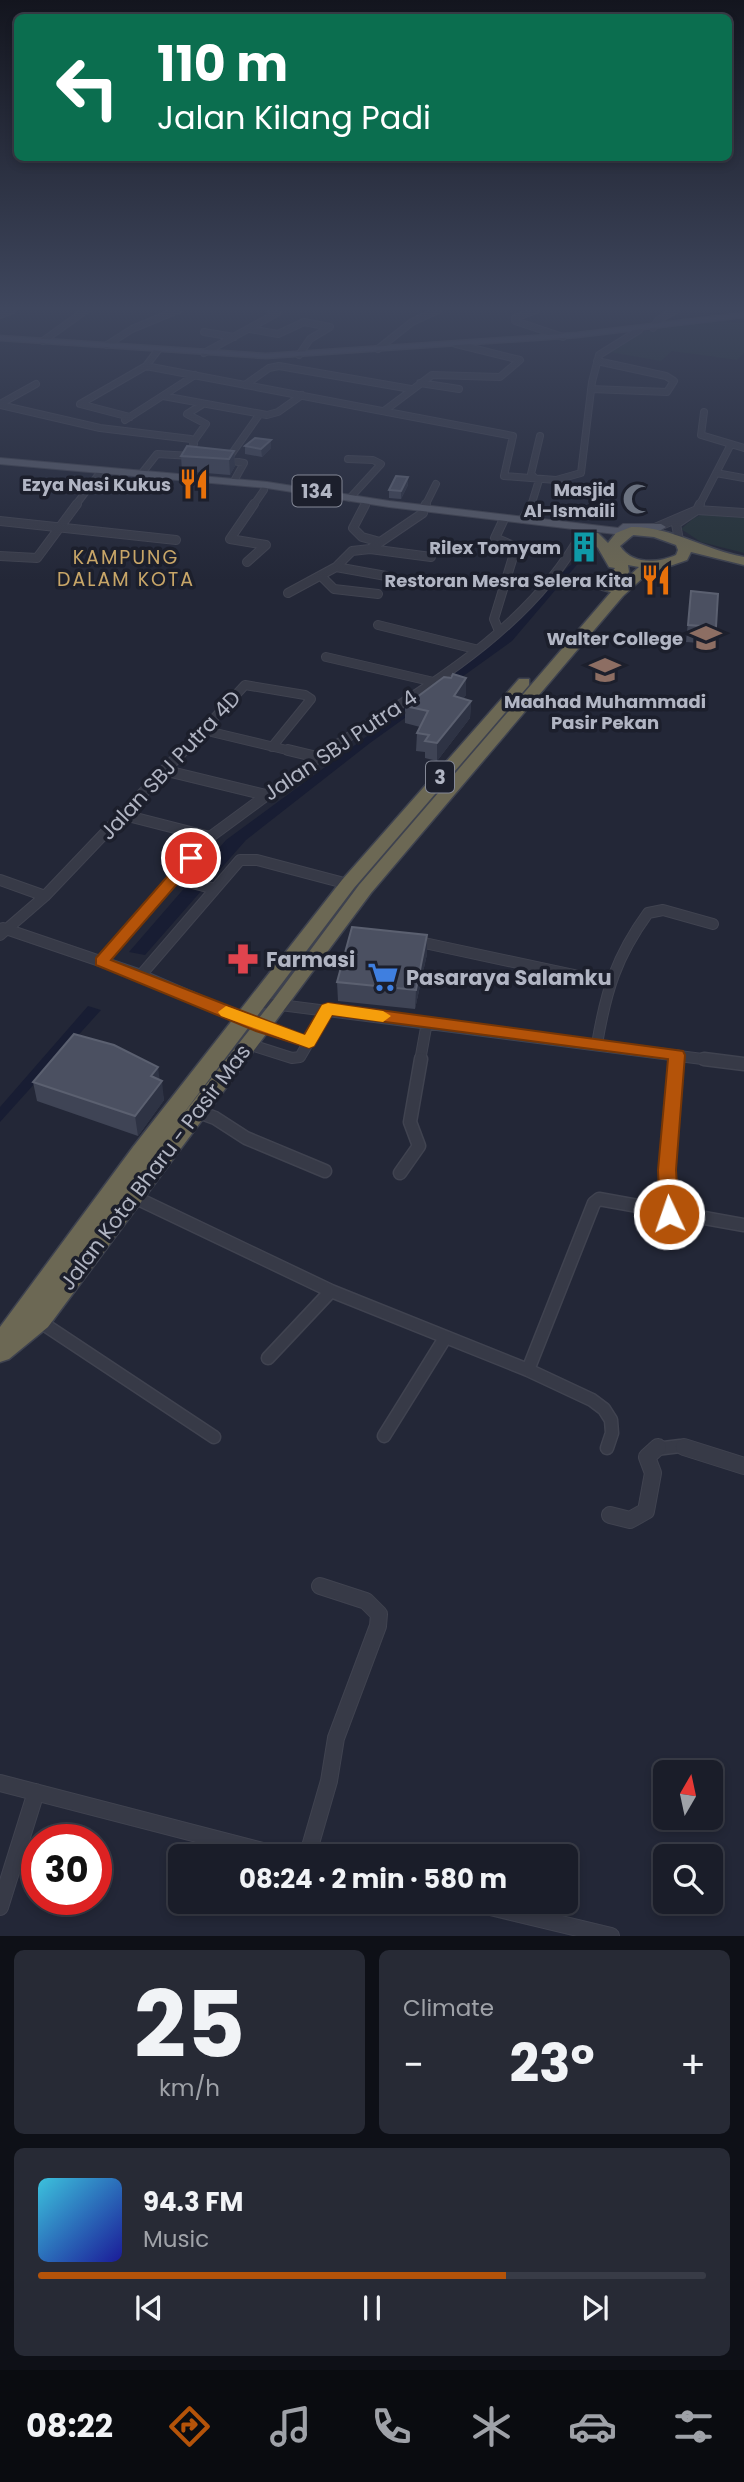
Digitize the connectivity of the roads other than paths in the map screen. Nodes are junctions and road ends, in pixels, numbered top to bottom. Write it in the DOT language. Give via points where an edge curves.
graph roads {
  1 [pos="86,400"];
  2 [pos="156,400"];
  3 [pos="184,400"];
  4 [pos="294,400"];
  5 [pos="329,400"];
  6 [pos="397,400"];
  7 [pos="590,400"];
  8 [pos="202,404"];
  9 [pos="0,405"];
  10 [pos="384,411"];
  11 [pos="704,412"];
  12 [pos="259,415"];
  13 [pos="130,417"];
  14 [pos="111,429"];
  15 [pos="540,436"];
  16 [pos="194,440"];
  17 [pos="730,446"];
  18 [pos="744,448"];
  19 [pos="188,455"];
  20 [pos="202,458"];
  21 [pos="215,458"];
  22 [pos="228,459"];
  23 [pos="348,459"];
  24 [pos="0,463"];
  25 [pos="142,473"];
  26 [pos="716,473"];
  27 [pos="99,474"];
  28 [pos="744,478"];
  29 [pos="538,480"];
  30 [pos="234,481"];
  31 [pos="436,484"];
  32 [pos="264,490"];
  33 [pos="349,498"];
  34 [pos="365,505"];
  35 [pos="424,510"];
  36 [pos="697,510"];
  37 [pos="744,513"];
  38 [pos="523,519"];
  39 [pos="0,521"];
  40 [pos="503,521"];
  41 [pos="540,522"];
  42 [pos="62,526"];
  43 [pos="661,527"];
  44 [pos="638,532"];
  45 [pos="588,535"];
  46 [pos="176,540"];
  47 [pos="380,542"];
  48 [pos="680,542"];
  49 [pos="370,549"];
  50 [pos="617,551"];
  51 [pos="0,556"];
  52 [pos="431,557"];
  53 [pos="744,561"];
  54 [pos="247,562"];
  55 [pos="666,563"];
  56 [pos="337,566"];
  57 [pos="744,568"];
  58 [pos="386,576"];
  59 [pos="323,578"];
  60 [pos="613,583"];
  61 [pos="288,593"];
  62 [pos="378,594"];
  63 [pos="378,625"];
  64 [pos="499,631"];
  65 [pos="475,649"];
  66 [pos="326,657"];
  67 [pos="434,682"];
  68 [pos="203,730"];
  69 [pos="272,747"];
  70 [pos="317,757"];
  71 [pos="167,771"];
  72 [pos="266,795"];
  73 [pos="124,816"];
  74 [pos="209,837"];
  75 [pos="176,879"];
  76 [pos="0,880"];
  77 [pos="348,884"];
  78 [pos="212,888"];
  79 [pos="45,896"];
  80 [pos="713,924"];
  81 [pos="2,930"];
  82 [pos="399,939"];
  83 [pos="101,961"];
  84 [pos="141,975"];
  85 [pos="607,982"];
  86 [pos="281,1004"];
  87 [pos="328,1009"];
  88 [pos="427,1022"];
  89 [pos="253,1023"];
  90 [pos="309,1042"];
  91 [pos="597,1044"];
  92 [pos="677,1055"];
  93 [pos="744,1064"];
  94 [pos="196,1111"];
  95 [pos="324,1171"];
  96 [pos="400,1173"];
  97 [pos="132,1196"];
  98 [pos="669,1214"];
  99 [pos="744,1225"];
  100 [pos="331,1291"];
  101 [pos="38,1321"];
  102 [pos="445,1338"];
  103 [pos="0,1345"];
  104 [pos="0,1352"];
  105 [pos="268,1358"];
  106 [pos="527,1370"];
  107 [pos="384,1436"];
  108 [pos="215,1437"];
  109 [pos="607,1448"];
  110 [pos="744,1466"];
  111 [pos="610,1515"];
  112 [pos="320,1586"];
  113 [pos="0,1783"];
  114 [pos="36,1792"];
  115 [pos="236,1844"];
  116 [pos="311,1844"];
  117 [pos="0,1907"];
  118 [pos="515,1914"];
  119 [pos="587,1933"];
  120 [pos="611,1936"];
  1 -- 13 [label="street" via="80,404"];
  2 -- 13 [label="street"];
  3 -- 8 [label="street"];
  4 -- 12 [label="street" via="274,414"];
  5 -- 10 [label="street"];
  6 -- 10 [label="street"];
  7 -- 29 [label="street" via="581,473 572,480"];
  8 -- 12 [label="street"];
  8 -- 16 [label="street" via="187,414 206,424"];
  9 -- 14 [label="street"];
  10 -- 29 [label="street" via="513,436 504,476"];
  11 -- 17 [label="street" via="701,435"];
  12 -- 22 [label="street" via="250,435"];
  13 -- 14 [label="street"];
  14 -- 16 [label="street"];
  15 -- 29 [label="street" via="531,474"];
  16 -- 19 [label="street"];
  17 -- 18 [label="street"];
  17 -- 26 [label="street"];
  19 -- 20 [label="street"];
  19 -- 25 [label="street" via="157,454"];
  21 -- 22 [label="street"];
  22 -- 30 [label="street" via="244,463"];
  23 -- 33 [label="street" via="381,464"];
  24 -- 25 [label="main road, 134"];
  24 -- 27 [label="main road, 134"];
  25 -- 30 [label="main road, 134"];
  26 -- 28 [label="street"];
  26 -- 36 [label="street"];
  27 -- 32 [label="main road, 134"];
  27 -- 42 [label="street"];
  29 -- 38 [label="street" via="534,501"];
  30 -- 33 [label="main road, 134"];
  31 -- 35 [label="street"];
  32 -- 34 [label="main road, 134"];
  32 -- 54 [label="street" via="229,539 266,545"];
  33 -- 35 [label="main road, 134"];
  34 -- 35 [label="main road, 134"];
  34 -- 47 [label="street" via="353,528 362,537"];
  35 -- 38 [label="main road, 134"];
  35 -- 40 [label="main road, 134"];
  35 -- 47 [label="street"];
  36 -- 37 [label="street"];
  36 -- 43 [label="street"];
  36 -- 48 [label="street" via="676,524"];
  38 -- 41 [label="main road, 134"];
  39 -- 42 [label="street"];
  40 -- 45 [label="main road, 134"];
  40 -- 64 [label="street" via="495,538 516,547 494,619"];
  41 -- 43 [label="main road"];
  41 -- 44 [label="main road, 134"];
  42 -- 46 [label="street"];
  42 -- 51 [label="street" via="37,558"];
  43 -- 44 [label="street"];
  44 -- 48 [label="highway"];
  44 -- 50 [label="highway" via="618,538"];
  45 -- 50 [label="main road, 134"];
  45 -- 60 [label="highway" via="613,562"];
  45 -- 64 [label="street, Jalan SBJ Putra 4" via="523,611"];
  47 -- 49 [label="street"];
  48 -- 53 [label="highway"];
  48 -- 55 [label="highway" via="684,554"];
  49 -- 52 [label="street"];
  49 -- 56 [label="street" via="352,551"];
  50 -- 55 [label="highway" via="639,563"];
  50 -- 60 [label="highway, Jalan Kota Bharu - Pasir Mas / 3" via="622,572"];
  55 -- 57 [label="highway"];
  55 -- 86 [label="highway, Jalan Kota Bharu - Pasir Mas / 3" via="642,571 618,593 365,888 346,928"];
  56 -- 58 [label="street"];
  56 -- 59 [label="street"];
  59 -- 61 [label="street"];
  59 -- 62 [label="street" via="334,589"];
  60 -- 77 [label="highway, Jalan Kota Bharu - Pasir Mas / 3"];
  63 -- 65 [label="street"];
  64 -- 65 [label="street, Jalan SBJ Putra 4"];
  65 -- 67 [label="street, Jalan SBJ Putra 4"];
  66 -- 67 [label="street"];
  67 -- 70 [label="street, Jalan SBJ Putra 4"];
  68 -- 69 [label="street"];
  68 -- 69 [label="street, Jalan SBJ Putra 4D" via="245,685 309,696 310,702"];
  68 -- 71 [label="street, Jalan SBJ Putra 4D"];
  69 -- 70 [label="street"];
  70 -- 72 [label="street, Jalan SBJ Putra 4"];
  71 -- 72 [label="street"];
  71 -- 73 [label="street, Jalan SBJ Putra 4D"];
  72 -- 74 [label="street, Jalan SBJ Putra 4"];
  73 -- 74 [label="street"];
  73 -- 79 [label="street, Jalan SBJ Putra 4D"];
  74 -- 75 [label="street, Jalan SBJ Putra 4"];
  75 -- 78 [label="street"];
  75 -- 83 [label="street, Jalan SBJ Putra 4"];
  76 -- 79 [label="street"];
  77 -- 78 [label="street" via="247,859 234,864"];
  77 -- 89 [label="highway, Jalan Kota Bharu - Pasir Mas / 3"];
  78 -- 84 [label="street"];
  79 -- 81 [label="street, Jalan SBJ Putra 4D"];
  80 -- 85 [label="street" via="652,910 628,939"];
  81 -- 83 [label="street"];
  82 -- 85 [label="street" via="470,950 529,968"];
  83 -- 84 [label="street"];
  84 -- 89 [label="street"];
  85 -- 91 [label="street"];
  86 -- 87 [label="street"];
  86 -- 89 [label="highway, Jalan Kota Bharu - Pasir Mas / 3"];
  87 -- 88 [label="street"];
  87 -- 90 [label="street"];
  88 -- 91 [label="street"];
  88 -- 96 [label="street" via="411,1122 418,1146"];
  89 -- 90 [label="street"];
  89 -- 90 [label="street" via="292,1058 300,1057"];
  89 -- 94 [label="highway, Jalan Kota Bharu - Pasir Mas / 3"];
  89 -- 103 [label="highway, Jalan Kota Bharu - Pasir Mas / 3" via="29,1302"];
  91 -- 92 [label="street"];
  92 -- 93 [label="street"];
  92 -- 98 [label="street" via="667,1170"];
  94 -- 95 [label="street"];
  94 -- 97 [label="highway, Jalan Kota Bharu - Pasir Mas / 3"];
  97 -- 100 [label="street"];
  97 -- 101 [label="highway, Jalan Kota Bharu - Pasir Mas / 3"];
  98 -- 99 [label="street"];
  98 -- 106 [label="street" via="599,1199 594,1203"];
  100 -- 102 [label="street"];
  100 -- 105 [label="street"];
  101 -- 104 [label="highway, Jalan Kota Bharu - Pasir Mas / 3"];
  101 -- 108 [label="street"];
  102 -- 106 [label="street"];
  102 -- 107 [label="street"];
  106 -- 109 [label="street" via="604,1409 612,1433"];
  110 -- 111 [label="street" via="680,1446 658,1447 647,1457 653,1473 646,1511 630,1520"];
  112 -- 116 [label="street" via="366,1601 379,1614 336,1738"];
  113 -- 114 [label="street"];
  114 -- 115 [label="street"];
  114 -- 117 [label="street"];
  118 -- 119 [label="street"];
  119 -- 120 [label="street"];
}
